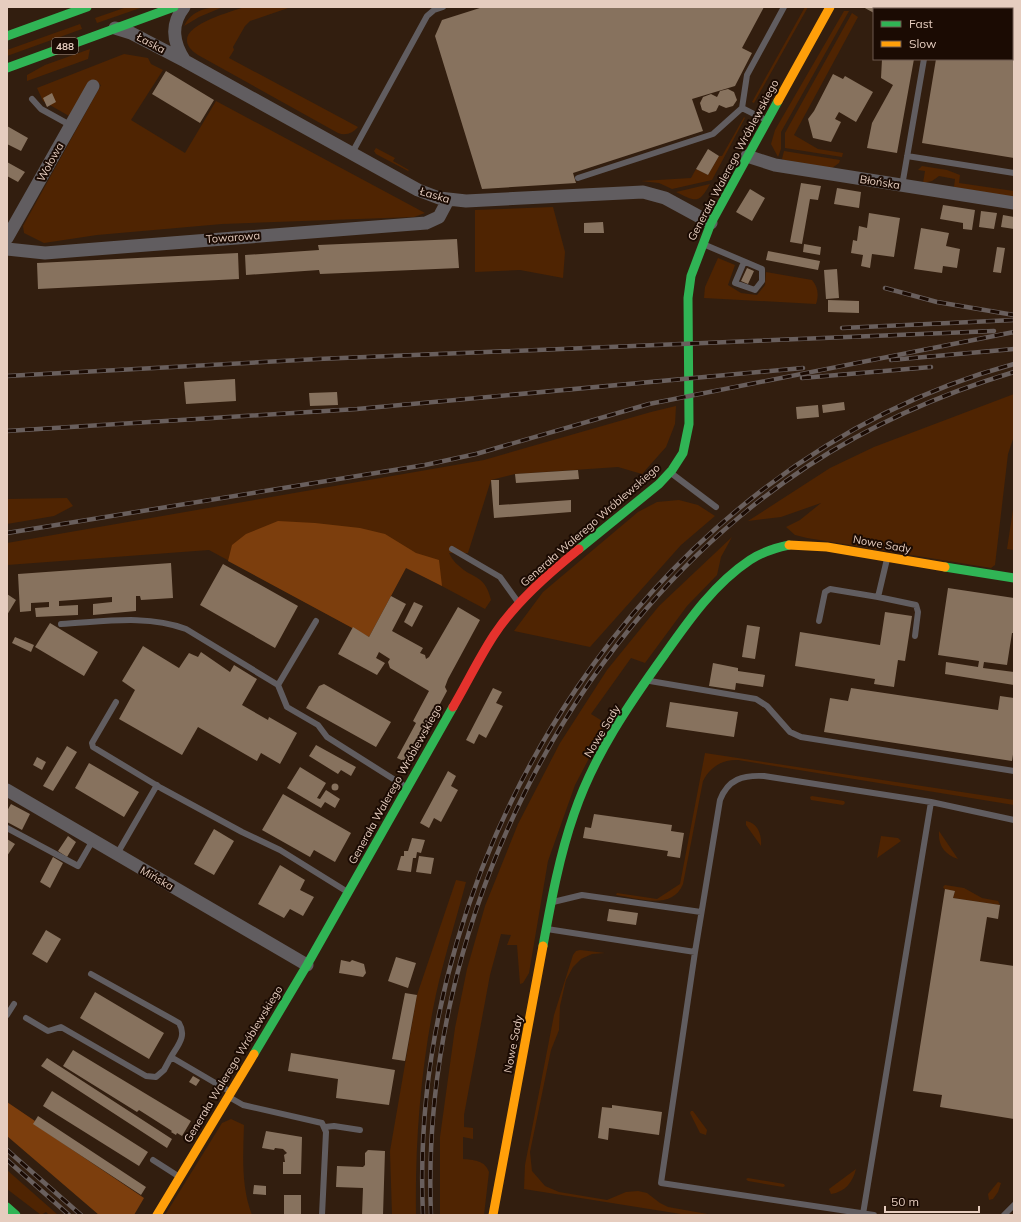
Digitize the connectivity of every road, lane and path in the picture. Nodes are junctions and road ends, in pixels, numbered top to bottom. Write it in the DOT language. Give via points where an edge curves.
graph roads {
  1 [pos="87,7"];
  2 [pos="174,7"];
  3 [pos="184,7"];
  4 [pos="443,7"];
  5 [pos="784,7"];
  6 [pos="830,7"];
  7 [pos="115,28"];
  8 [pos="7,36"];
  9 [pos="924,60"];
  10 [pos="185,61"];
  11 [pos="7,68"];
  12 [pos="93,86"];
  13 [pos="32,99"];
  14 [pos="742,108"];
  15 [pos="766,120"];
  16 [pos="70,125"];
  17 [pos="352,153"];
  18 [pos="746,156"];
  19 [pos="907,156"];
  20 [pos="1014,173"];
  21 [pos="578,178"];
  22 [pos="902,186"];
  23 [pos="448,200"];
  24 [pos="1014,203"];
  25 [pos="711,222"];
  26 [pos="7,238"];
  27 [pos="702,244"];
  28 [pos="7,249"];
  29 [pos="744,262"];
  30 [pos="670,472"];
  31 [pos="716,507"];
  32 [pos="452,549"];
  33 [pos="887,558"];
  34 [pos="1014,578"];
  35 [pos="878,597"];
  36 [pos="519,603"];
  37 [pos="316,621"];
  38 [pos="819,621"];
  39 [pos="61,624"];
  40 [pos="915,636"];
  41 [pos="646,680"];
  42 [pos="278,685"];
  43 [pos="116,702"];
  44 [pos="1014,771"];
  45 [pos="157,786"];
  46 [pos="407,787"];
  47 [pos="8,792"];
  48 [pos="931,802"];
  49 [pos="1014,820"];
  50 [pos="7,828"];
  51 [pos="93,840"];
  52 [pos="117,854"];
  53 [pos="348,892"];
  54 [pos="552,902"];
  55 [pos="701,912"];
  56 [pos="547,928"];
  57 [pos="695,952"];
  58 [pos="307,965"];
  59 [pos="91,974"];
  60 [pos="14,1004"];
  61 [pos="7,1015"];
  62 [pos="26,1018"];
  63 [pos="171,1057"];
  64 [pos="229,1094"];
  65 [pos="325,1127"];
  66 [pos="360,1130"];
  67 [pos="153,1160"];
  68 [pos="179,1177"];
  69 [pos="1014,1205"];
  70 [pos="7,1207"];
  71 [pos="863,1214"];
  72 [pos="16,1215"];
  73 [pos="157,1215"];
  74 [pos="322,1215"];
  75 [pos="493,1215"];
  76 [pos="874,1215"];
  77 [pos="1004,1215"];
  1 -- 8 [label="street"];
  2 -- 7 [label="street, 488"];
  3 -- 10 [label="street, Łaska" via="178,16 174,32 177,48"];
  4 -- 17 [label="lane" via="427,16"];
  5 -- 14 [label="lane" via="747,75"];
  6 -- 15 [label="street, Generała Walerego Wróblewskiego"];
  7 -- 10 [label="street, Łaska" via="131,33"];
  7 -- 11 [label="street, 488"];
  9 -- 19 [label="lane"];
  10 -- 17 [label="street, Łaska"];
  12 -- 16 [label="street, Wołowa"];
  13 -- 16 [label="lane" via="41,109"];
  14 -- 15 [label="lane"];
  14 -- 21 [label="lane" via="705,138"];
  15 -- 18 [label="street, Generała Walerego Wróblewskiego"];
  16 -- 26 [label="street, Wołowa"];
  17 -- 23 [label="street, Łaska" via="418,190"];
  18 -- 22 [label="street, Błońska" via="775,165"];
  18 -- 25 [label="street, Generała Walerego Wróblewskiego"];
  19 -- 20 [label="lane"];
  19 -- 22 [label="lane"];
  22 -- 24 [label="street, Błońska"];
  23 -- 25 [label="street, Łaska" via="643,192 665,198"];
  23 -- 28 [label="street, Towarowa" via="439,217 426,223 46,253"];
  25 -- 27 [label="street, Generała Walerego Wróblewskiego"];
  27 -- 29 [label="lane"];
  27 -- 30 [label="street, Generała Walerego Wróblewskiego" via="693,268 689,290 688,431 681,456"];
  29 -- 29 [label="lane" via="762,269 762,281 755,290 735,283"];
  30 -- 31 [label="lane"];
  30 -- 36 [label="street, Generała Walerego Wróblewskiego" via="655,488 548,574"];
  32 -- 36 [label="lane" via="500,577"];
  33 -- 34 [label="street, Nowe Sady"];
  33 -- 35 [label="lane"];
  33 -- 41 [label="street, Nowe Sady" via="795,545 778,547 754,556 704,603"];
  35 -- 38 [label="lane" via="830,588 825,592"];
  35 -- 40 [label="lane" via="916,605 918,612"];
  36 -- 46 [label="street, Generała Walerego Wróblewskiego" via="483,653"];
  37 -- 42 [label="lane"];
  39 -- 42 [label="lane" via="138,620 172,624 193,633"];
  41 -- 44 [label="lane" via="756,699 768,706 790,732 801,737"];
  41 -- 54 [label="street, Nowe Sady" via="585,784 564,845"];
  42 -- 46 [label="lane" via="287,707 318,724 327,737"];
  43 -- 45 [label="lane" via="92,743 93,747"];
  45 -- 52 [label="lane"];
  45 -- 53 [label="lane" via="280,850"];
  46 -- 53 [label="street, Generała Walerego Wróblewskiego"];
  47 -- 51 [label="street, Mińska"];
  48 -- 49 [label="lane"];
  48 -- 55 [label="lane" via="764,776 745,776 738,779 724,791 718,808"];
  48 -- 71 [label="lane"];
  50 -- 51 [label="lane" via="78,866"];
  51 -- 52 [label="street, Mińska"];
  52 -- 58 [label="street, Mińska"];
  53 -- 58 [label="street, Generała Walerego Wróblewskiego"];
  54 -- 55 [label="lane" via="582,894"];
  54 -- 56 [label="street, Nowe Sady"];
  55 -- 57 [label="lane"];
  56 -- 57 [label="lane"];
  56 -- 75 [label="street, Nowe Sady"];
  57 -- 71 [label="lane" via="661,1183"];
  58 -- 64 [label="street, Generała Walerego Wróblewskiego"];
  59 -- 63 [label="lane" via="179,1023 183,1037"];
  60 -- 61 [label="lane"];
  62 -- 63 [label="lane" via="48,1031 61,1027 146,1076 156,1077 164,1070"];
  63 -- 64 [label="lane"];
  64 -- 65 [label="lane" via="243,1105 317,1121"];
  64 -- 68 [label="street, Generała Walerego Wróblewskiego"];
  65 -- 66 [label="lane"];
  65 -- 74 [label="lane"];
  67 -- 68 [label="lane"];
  68 -- 73 [label="street, Generała Walerego Wróblewskiego"];
  69 -- 77 [label="lane"];
  70 -- 72 [label="street"];
  71 -- 76 [label="lane"];
}
